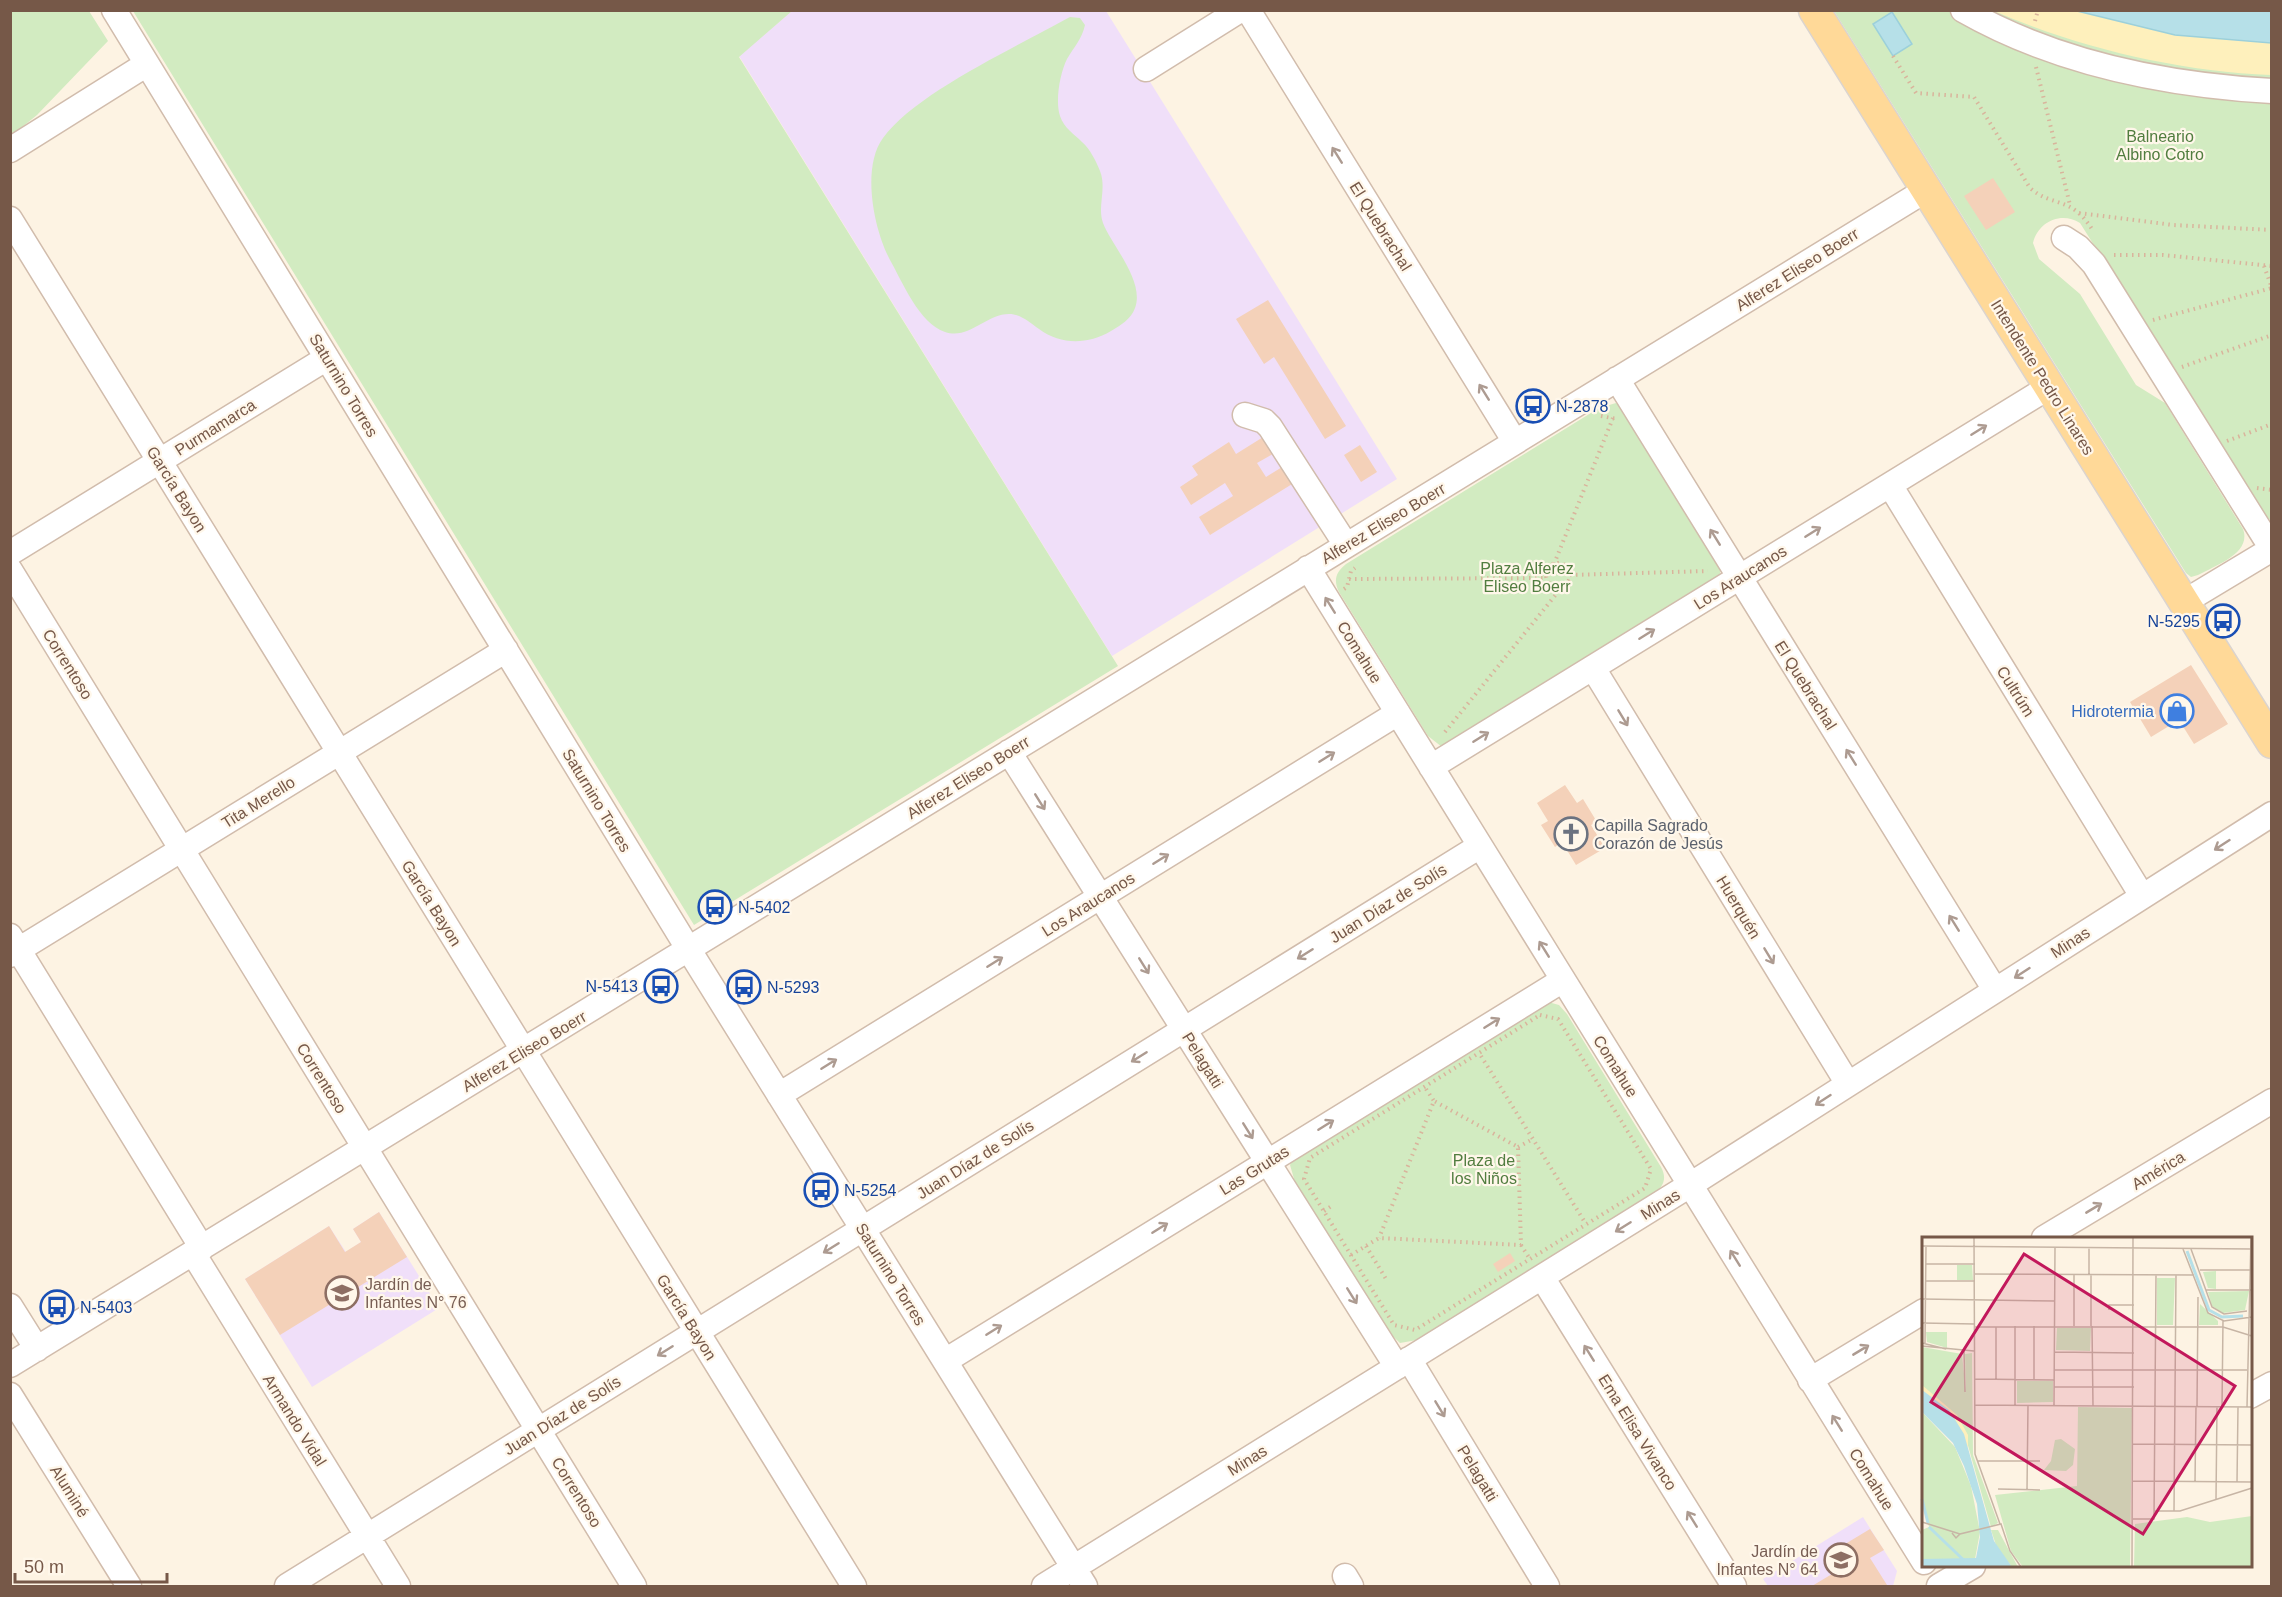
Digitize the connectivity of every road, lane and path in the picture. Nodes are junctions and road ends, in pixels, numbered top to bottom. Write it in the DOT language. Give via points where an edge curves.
graph roads {
  1 [pos="114,10"];
  2 [pos="1240,10"];
  3 [pos="1248,10"];
  4 [pos="1814,10"];
  5 [pos="1963,10"];
  6 [pos="2030,41"];
  7 [pos="147,64"];
  8 [pos="1146,69"];
  9 [pos="2271,91"];
  10 [pos="10,150"];
  11 [pos="1926,190"];
  12 [pos="2070,206"];
  13 [pos="2079,213"];
  14 [pos="13,230"];
  15 [pos="2271,230"];
  16 [pos="2064,238"];
  17 [pos="2109,256"];
  18 [pos="2265,266"];
  19 [pos="2271,266"];
  20 [pos="2271,288"];
  21 [pos="2150,321"];
  22 [pos="2271,335"];
  23 [pos="327,358"];
  24 [pos="2180,368"];
  25 [pos="1617,379"];
  26 [pos="2049,387"];
  27 [pos="1245,415"];
  28 [pos="1613,417"];
  29 [pos="1621,420"];
  30 [pos="1593,421"];
  31 [pos="2271,424"];
  32 [pos="2226,441"];
  33 [pos="1515,442"];
  34 [pos="160,461"];
  35 [pos="1890,485"];
  36 [pos="1346,545"];
  37 [pos="2271,549"];
  38 [pos="10,553"];
  39 [pos="1710,563"];
  40 [pos="1554,564"];
  41 [pos="1361,565"];
  42 [pos="1308,568"];
  43 [pos="10,570"];
  44 [pos="1709,571"];
  45 [pos="1570,575"];
  46 [pos="1740,577"];
  47 [pos="1546,578"];
  48 [pos="1707,578"];
  49 [pos="1349,579"];
  50 [pos="1562,587"];
  51 [pos="1353,596"];
  52 [pos="2184,602"];
  53 [pos="506,650"];
  54 [pos="1593,668"];
  55 [pos="1398,713"];
  56 [pos="1437,730"];
  57 [pos="1445,732"];
  58 [pos="1454,734"];
  59 [pos="2271,743"];
  60 [pos="339,752"];
  61 [pos="1009,752"];
  62 [pos="1431,767"];
  63 [pos="2271,814"];
  64 [pos="1480,846"];
  65 [pos="182,849"];
  66 [pos="2142,896"];
  67 [pos="1100,897"];
  68 [pos="13,947"];
  69 [pos="689,950"];
  70 [pos="1563,980"];
  71 [pos="1995,990"];
  72 [pos="1184,1029"];
  73 [pos="523,1051"];
  74 [pos="1479,1053"];
  75 [pos="1848,1084"];
  76 [pos="1425,1087"];
  77 [pos="779,1095"];
  78 [pos="1434,1101"];
  79 [pos="2271,1101"];
  80 [pos="1533,1139"];
  81 [pos="365,1148"];
  82 [pos="1518,1148"];
  83 [pos="1267,1162"];
  84 [pos="1402,1162"];
  85 [pos="1406,1170"];
  86 [pos="1690,1185"];
  87 [pos="1333,1205"];
  88 [pos="1323,1211"];
  89 [pos="1586,1224"];
  90 [pos="862,1228"];
  91 [pos="2047,1237"];
  92 [pos="1379,1238"];
  93 [pos="1521,1245"];
  94 [pos="1366,1246"];
  95 [pos="197,1251"];
  96 [pos="1351,1255"];
  97 [pos="1536,1268"];
  98 [pos="1386,1279"];
  99 [pos="10,1306"];
  100 [pos="1922,1312"];
  101 [pos="696,1332"];
  102 [pos="37,1349"];
  103 [pos="945,1361"];
  104 [pos="1403,1363"];
  105 [pos="10,1365"];
  106 [pos="1810,1380"];
  107 [pos="2271,1384"];
  108 [pos="10,1395"];
  109 [pos="2252,1395"];
  110 [pos="538,1430"];
  111 [pos="367,1537"];
  112 [pos="1922,1561"];
  113 [pos="1926,1567"];
  114 [pos="1972,1567"];
  115 [pos="1079,1577"];
  116 [pos="129,1587"];
  117 [pos="287,1587"];
  118 [pos="398,1587"];
  119 [pos="634,1587"];
  120 [pos="854,1587"];
  121 [pos="1044,1587"];
  122 [pos="1547,1587"];
  123 [pos="1734,1587"];
  124 [pos="1939,1587"];
  1 -- 7 [label="street, Saturnino Torres"];
  2 -- 8 [label="street"];
  33 -- 3 [label="street, El Quebrachal, one-way"];
  4 -- 11 [label="main road, Intendente Pedro Linares"];
  5 -- 6 [label="street"];
  6 -- 9 [label="street" via="2088,61 2159,78"];
  6 -- 12 [label="path"];
  7 -- 10 [label="street"];
  7 -- 23 [label="street, Saturnino Torres"];
  11 -- 25 [label="street, Alferez Eliseo Boerr"];
  11 -- 26 [label="main road, Intendente Pedro Linares"];
  13 -- 15 [label="path" via="2173,225"];
  14 -- 34 [label="street, García Bayon"];
  16 -- 37 [label="street" via="2094,264"];
  17 -- 18 [label="path" via="2163,255"];
  18 -- 19 [label="path"];
  18 -- 20 [label="path"];
  20 -- 21 [label="path"];
  22 -- 24 [label="path"];
  23 -- 34 [label="street, Purmamarca"];
  23 -- 53 [label="street, Saturnino Torres"];
  25 -- 33 [label="street, Alferez Eliseo Boerr"];
  46 -- 25 [label="street, El Quebrachal, one-way"];
  35 -- 26 [label="street, Los Araucanos, one-way"];
  26 -- 52 [label="main road, Intendente Pedro Linares"];
  27 -- 36 [label="street" via="1264,421 1274,431"];
  28 -- 29 [label="path"];
  28 -- 30 [label="path" via="1604,415"];
  28 -- 40 [label="path"];
  31 -- 32 [label="path"];
  33 -- 36 [label="street, Alferez Eliseo Boerr"];
  34 -- 38 [label="street, Purmamarca"];
  34 -- 60 [label="street, García Bayon"];
  46 -- 35 [label="street, Los Araucanos, one-way"];
  35 -- 66 [label="street, Cultrúm"];
  36 -- 42 [label="street, Alferez Eliseo Boerr"];
  37 -- 52 [label="street"];
  39 -- 44 [label="path"];
  40 -- 45 [label="path" via="1565,566"];
  40 -- 47 [label="path"];
  41 -- 49 [label="path" via="1351,571"];
  55 -- 42 [label="street, Comahue, one-way"];
  42 -- 61 [label="street, Alferez Eliseo Boerr"];
  43 -- 65 [label="street, Correntoso"];
  44 -- 45 [label="path"];
  44 -- 48 [label="path"];
  45 -- 50 [label="path"];
  54 -- 46 [label="street, Los Araucanos, one-way"];
  71 -- 46 [label="street, El Quebrachal, one-way"];
  47 -- 49 [label="path"];
  47 -- 50 [label="path" via="1554,587"];
  49 -- 51 [label="path" via="1347,587"];
  50 -- 57 [label="path"];
  52 -- 59 [label="main road, Intendente Pedro Linares"];
  53 -- 60 [label="street, Tita Merello"];
  53 -- 69 [label="street, Saturnino Torres"];
  62 -- 54 [label="street, Los Araucanos, one-way"];
  54 -- 75 [label="street, Huerquén, one-way"];
  55 -- 62 [label="street, Comahue"];
  67 -- 55 [label="street, Los Araucanos, one-way"];
  56 -- 57 [label="path"];
  57 -- 58 [label="path"];
  60 -- 65 [label="street, Tita Merello"];
  60 -- 73 [label="street, García Bayon"];
  61 -- 67 [label="street, Pelagatti, one-way"];
  61 -- 69 [label="street, Alferez Eliseo Boerr"];
  62 -- 64 [label="street, Comahue"];
  63 -- 66 [label="street, Minas, one-way"];
  70 -- 64 [label="street, Comahue, one-way"];
  64 -- 72 [label="street, Juan Díaz de Solís, one-way"];
  65 -- 68 [label="street, Tita Merello"];
  65 -- 81 [label="street, Correntoso"];
  66 -- 71 [label="street, Minas, one-way"];
  67 -- 72 [label="street, Pelagatti, one-way"];
  77 -- 67 [label="street, Los Araucanos, one-way"];
  68 -- 95 [label="street, Armando Vidal"];
  69 -- 73 [label="street, Alferez Eliseo Boerr"];
  69 -- 77 [label="street, Saturnino Torres"];
  83 -- 70 [label="street, Las Grutas, one-way"];
  70 -- 86 [label="street, Comahue"];
  71 -- 75 [label="street, Minas"];
  72 -- 83 [label="street, Pelagatti, one-way"];
  72 -- 90 [label="street, Juan Díaz de Solís, one-way"];
  73 -- 81 [label="street, Alferez Eliseo Boerr"];
  73 -- 101 [label="street, García Bayon"];
  74 -- 76 [label="path"];
  74 -- 80 [label="path"];
  74 -- 89 [label="path" via="1540,1015 1558,1019 1650,1169 1645,1188"];
  75 -- 86 [label="street, Minas, one-way"];
  76 -- 78 [label="path"];
  76 -- 88 [label="path" via="1310,1158 1304,1179"];
  77 -- 90 [label="street, Saturnino Torres"];
  78 -- 82 [label="path"];
  78 -- 85 [label="path"];
  91 -- 79 [label="street, América, one-way"];
  80 -- 82 [label="path"];
  80 -- 89 [label="path"];
  81 -- 95 [label="street, Alferez Eliseo Boerr"];
  81 -- 110 [label="street, Correntoso"];
  82 -- 93 [label="path"];
  103 -- 83 [label="street, Las Grutas, one-way"];
  83 -- 104 [label="street, Pelagatti, one-way"];
  84 -- 85 [label="path"];
  85 -- 92 [label="path"];
  86 -- 97 [label="street, Minas, one-way"];
  106 -- 86 [label="street, Comahue, one-way"];
  87 -- 88 [label="path"];
  88 -- 96 [label="path"];
  89 -- 97 [label="path"];
  90 -- 101 [label="street, Juan Díaz de Solís, one-way"];
  90 -- 103 [label="street, Saturnino Torres"];
  92 -- 93 [label="path"];
  92 -- 94 [label="path"];
  93 -- 97 [label="path"];
  94 -- 96 [label="path"];
  94 -- 98 [label="path"];
  95 -- 102 [label="street, Alferez Eliseo Boerr"];
  95 -- 111 [label="street, Armando Vidal"];
  96 -- 97 [label="path" via="1394,1325 1415,1330"];
  97 -- 104 [label="street, Minas"];
  123 -- 97 [label="street, Ema Elisa Vivanco, one-way"];
  99 -- 102 [label="street"];
  106 -- 100 [label="street, one-way"];
  101 -- 110 [label="street, Juan Díaz de Solís, one-way"];
  101 -- 120 [label="street, García Bayon"];
  102 -- 105 [label="street, Alferez Eliseo Boerr"];
  103 -- 115 [label="street, Saturnino Torres"];
  104 -- 115 [label="street, Minas"];
  104 -- 122 [label="street, Pelagatti, one-way"];
  112 -- 106 [label="street, Comahue, one-way"];
  107 -- 109 [label="street"];
  108 -- 116 [label="street, Aluminé"];
  110 -- 111 [label="street, Juan Díaz de Solís"];
  110 -- 119 [label="street, Correntoso"];
  111 -- 117 [label="street, Juan Díaz de Solís"];
  111 -- 118 [label="street, Armando Vidal"];
  113 -- 124 [label="street, Comahue"];
  114 -- 124 [label="street"];
  115 -- 121 [label="street, Minas"];
}
